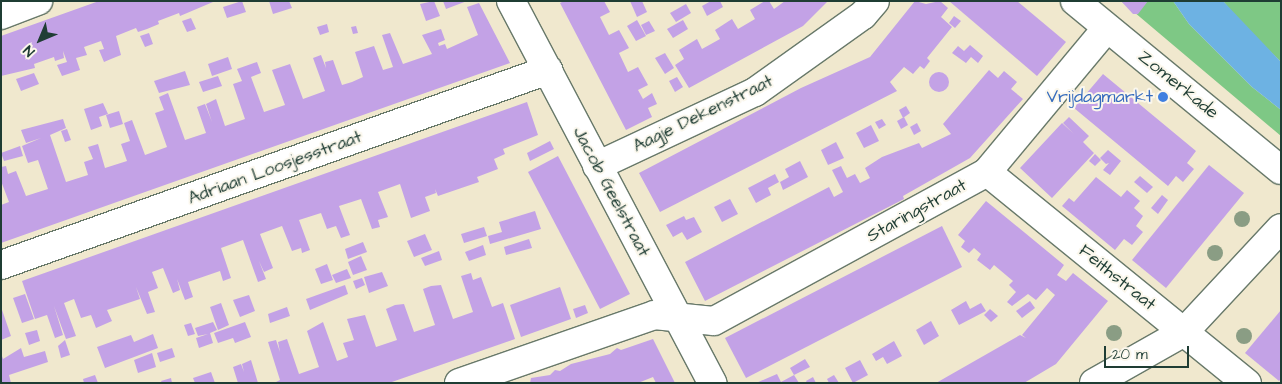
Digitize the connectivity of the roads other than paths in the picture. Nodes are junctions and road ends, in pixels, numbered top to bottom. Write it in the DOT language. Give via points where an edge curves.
graph roads {
  1 [pos="38,1"];
  2 [pos="875,1"];
  3 [pos="1075,1"];
  4 [pos="513,2"];
  5 [pos="1,15"];
  6 [pos="1108,28"];
  7 [pos="548,70"];
  8 [pos="597,166"];
  9 [pos="1281,170"];
  10 [pos="988,172"];
  11 [pos="1281,228"];
  12 [pos="1,265"];
  13 [pos="677,318"];
  14 [pos="1184,332"];
  15 [pos="1219,373"];
  16 [pos="459,383"];
  17 [pos="712,383"];
  18 [pos="1094,383"];
  19 [pos="1247,383"];
  1 -- 5 [label="street"];
  2 -- 8 [label="street, Aagje Dekenstraat" via="856,21 755,92"];
  3 -- 6 [label="street, Zomerkade"];
  4 -- 7 [label="street, Jacob Geelstraat"];
  6 -- 9 [label="street, Zomerkade"];
  6 -- 10 [label="street, Staringstraat"];
  7 -- 8 [label="street, Jacob Geelstraat"];
  7 -- 12 [label="street, Adriaan Loosjesstraat"];
  8 -- 13 [label="street, Jacob Geelstraat"];
  10 -- 13 [label="street, Staringstraat" via="714,321"];
  10 -- 14 [label="street, Feithstraat"];
  11 -- 14 [label="street"];
  13 -- 16 [label="street, Staringstraat" via="654,316"];
  13 -- 17 [label="street, Jacob Geelstraat"];
  14 -- 15 [label="street, Feithstraat"];
  14 -- 18 [label="street"];
  15 -- 19 [label="street, Feithstraat"];
}
